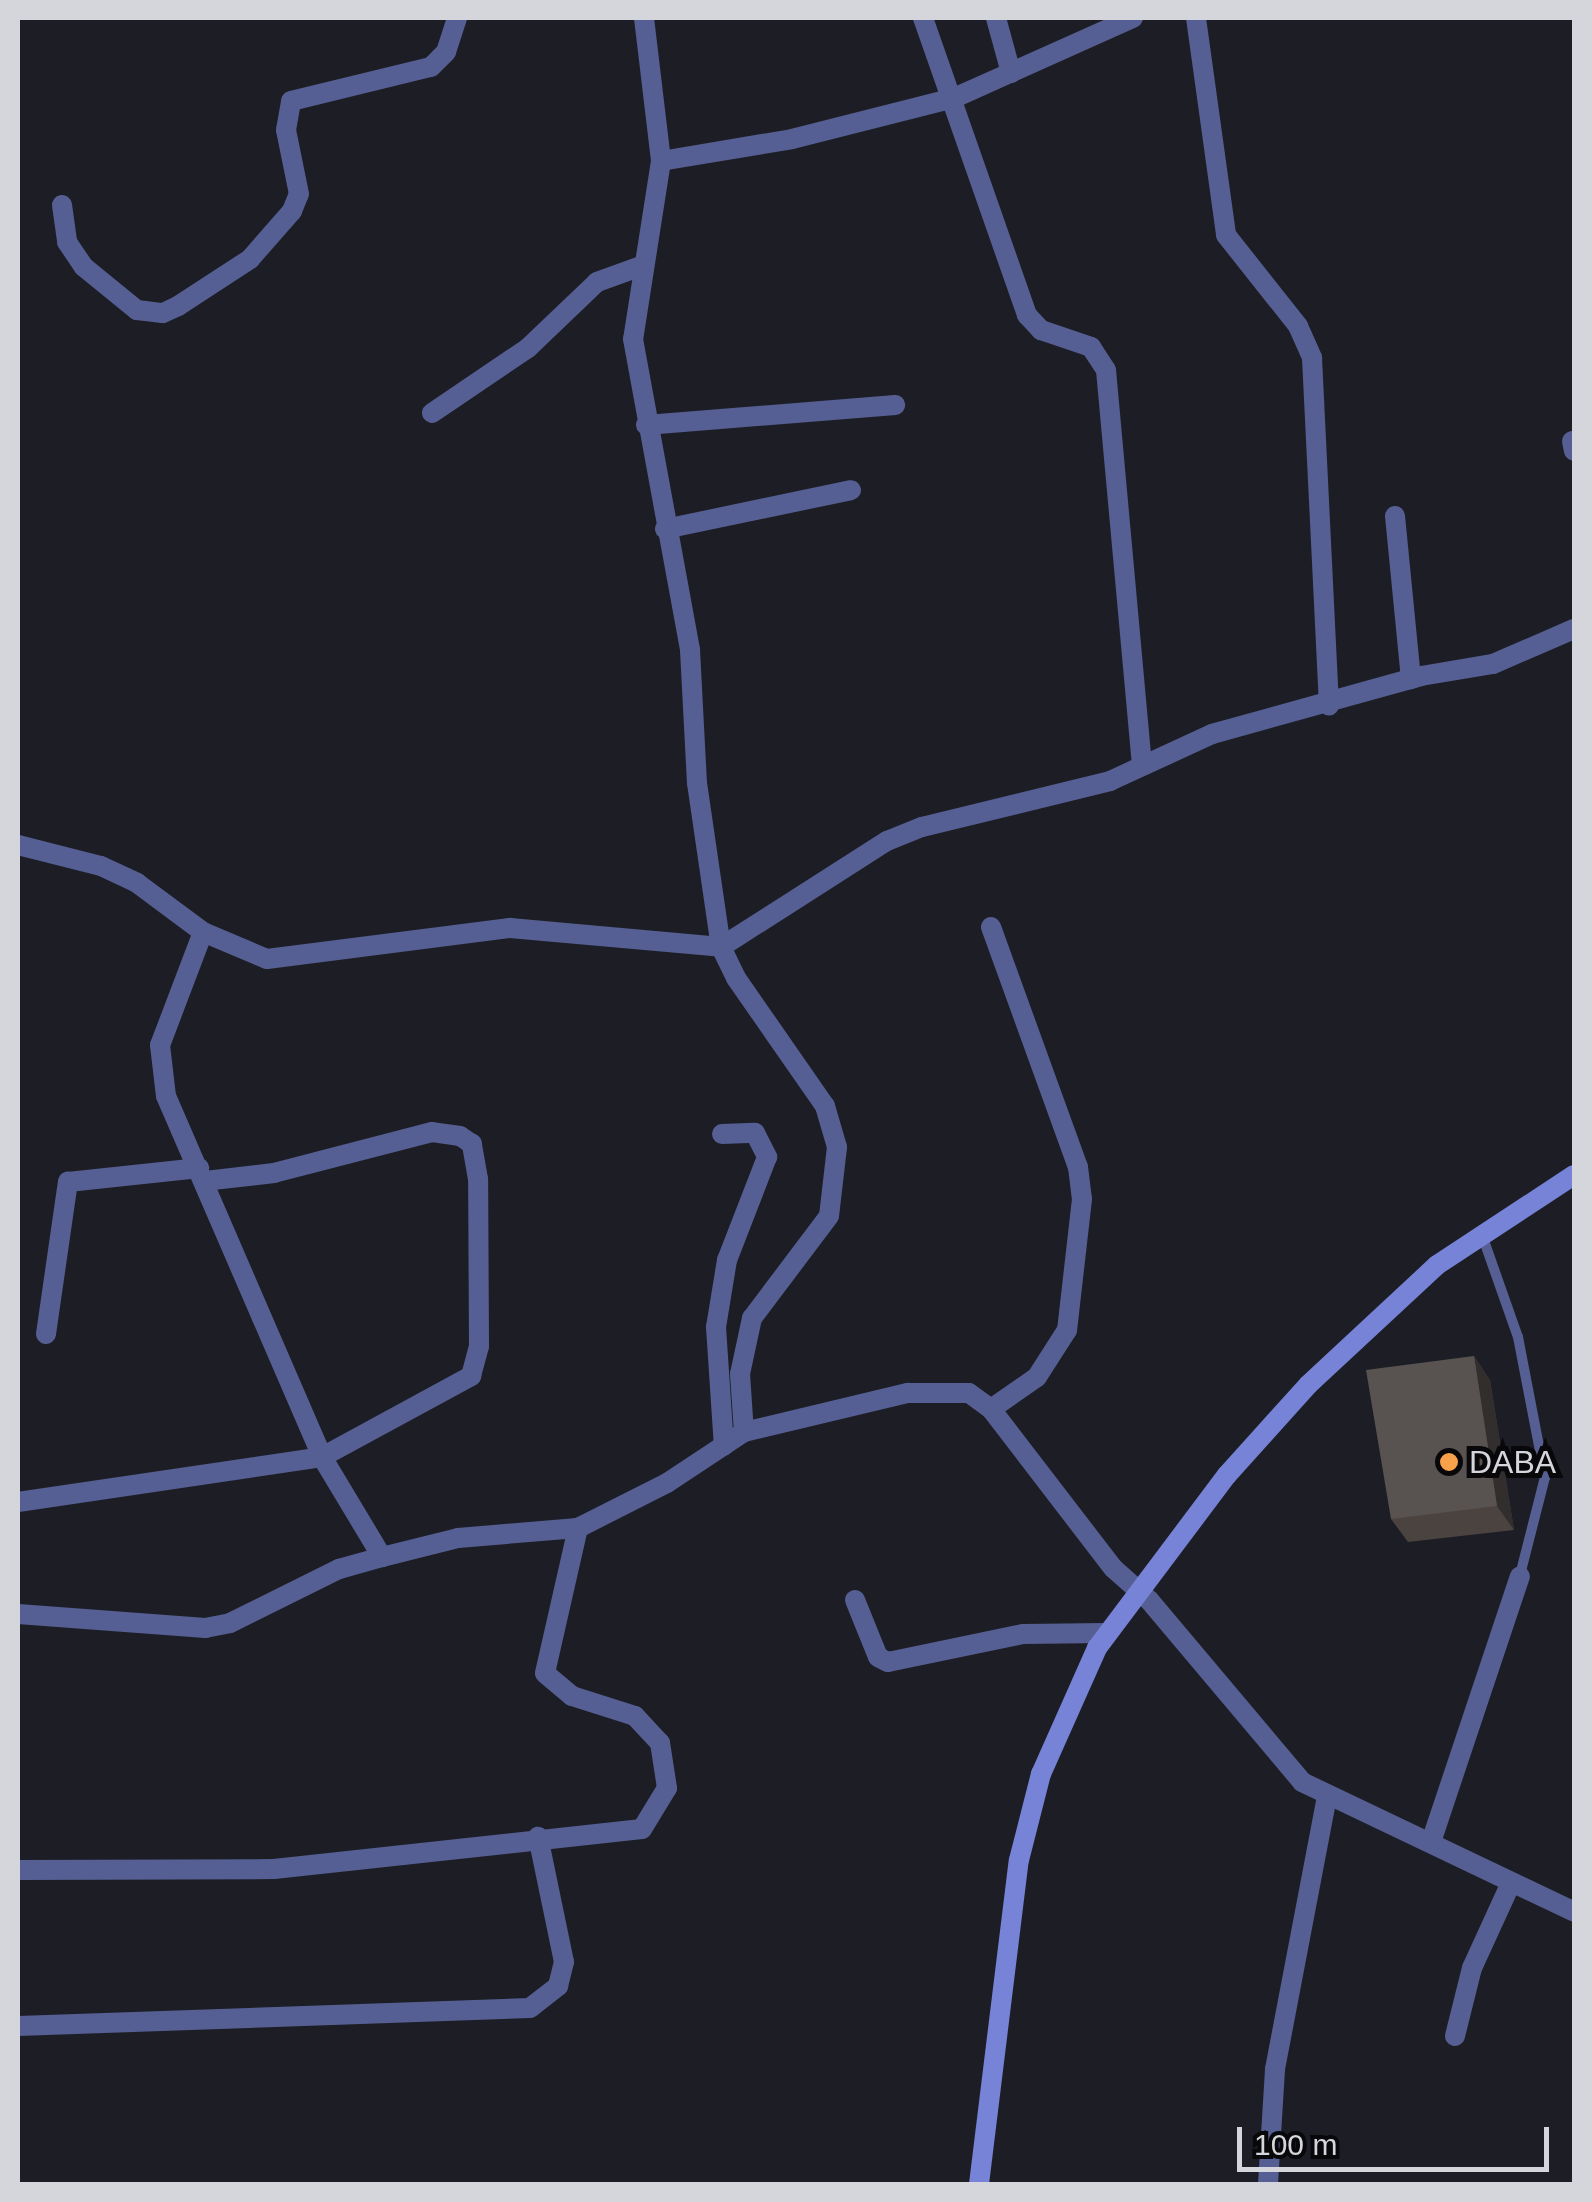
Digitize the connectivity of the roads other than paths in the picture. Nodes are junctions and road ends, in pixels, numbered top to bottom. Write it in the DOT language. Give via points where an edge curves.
graph roads {
  1 [pos="457,18"];
  2 [pos="644,18"];
  3 [pos="924,18"];
  4 [pos="996,18"];
  5 [pos="1134,18"];
  6 [pos="1196,18"];
  7 [pos="1011,73"];
  8 [pos="954,98"];
  9 [pos="661,162"];
  10 [pos="62,204"];
  11 [pos="644,265"];
  12 [pos="895,405"];
  13 [pos="432,413"];
  14 [pos="646,424"];
  15 [pos="851,490"];
  16 [pos="1396,516"];
  17 [pos="665,528"];
  18 [pos="1574,629"];
  19 [pos="1411,679"];
  20 [pos="1328,706"];
  21 [pos="1142,764"];
  22 [pos="18,845"];
  23 [pos="991,926"];
  24 [pos="203,932"];
  25 [pos="721,947"];
  26 [pos="722,1134"];
  27 [pos="202,1174"];
  28 [pos="1574,1175"];
  29 [pos="1481,1234"];
  30 [pos="46,1334"];
  31 [pos="992,1410"];
  32 [pos="744,1432"];
  33 [pos="724,1446"];
  34 [pos="322,1457"];
  35 [pos="18,1502"];
  36 [pos="578,1528"];
  37 [pos="382,1556"];
  38 [pos="1520,1576"];
  39 [pos="1134,1592"];
  40 [pos="855,1600"];
  41 [pos="18,1614"];
  42 [pos="1106,1633"];
  43 [pos="1327,1796"];
  44 [pos="538,1837"];
  45 [pos="1431,1842"];
  46 [pos="18,1870"];
  47 [pos="1511,1883"];
  48 [pos="1574,1912"];
  49 [pos="18,2026"];
  50 [pos="1455,2036"];
  51 [pos="979,2184"];
  52 [pos="1268,2184"];
  1 -- 10 [label="street" via="446,52 430,67 292,102 286,130 299,194 292,211 250,259 178,306 163,313 136,310 84,267 67,242"];
  2 -- 9 [label="street"];
  3 -- 8 [label="street"];
  4 -- 7 [label="street"];
  5 -- 7 [label="street"];
  6 -- 20 [label="street" via="1226,235 1298,326 1312,358"];
  7 -- 8 [label="street"];
  8 -- 9 [label="street" via="792,139"];
  8 -- 21 [label="street" via="1027,316 1040,330 1091,347 1106,370"];
  9 -- 11 [label="street"];
  11 -- 13 [label="street" via="598,282 528,348"];
  11 -- 14 [label="street" via="633,340"];
  12 -- 14 [label="street"];
  14 -- 17 [label="street"];
  15 -- 17 [label="street"];
  16 -- 19 [label="street"];
  17 -- 25 [label="street" via="690,650 697,782"];
  18 -- 19 [label="street" via="1493,664"];
  19 -- 20 [label="street"];
  20 -- 21 [label="street" via="1212,734"];
  21 -- 25 [label="street" via="1110,780 922,827"];
  22 -- 24 [label="street" via="136,882"];
  23 -- 31 [label="street" via="1082,1184 1073,1305 1056,1352 1037,1376"];
  24 -- 25 [label="street" via="237,950 292,961 510,928"];
  24 -- 27 [label="street" via="159,1056 166,1096"];
  25 -- 32 [label="street" via="825,1106 838,1147 829,1216 752,1318 745,1341"];
  26 -- 33 [label="street" via="755,1133 768,1157 727,1260 716,1327"];
  27 -- 30 [label="street" via="68,1182"];
  27 -- 34 [label="street"];
  27 -- 34 [label="street" via="274,1172 432,1132 472,1144 479,1346 471,1376"];
  28 -- 29 [label="main road"];
  29 -- 38 [label="lane" via="1518,1337 1545,1477"];
  29 -- 39 [label="main road" via="1397,1298 1308,1384"];
  31 -- 32 [label="street" via="969,1393 943,1390"];
  31 -- 39 [label="street"];
  32 -- 33 [label="street"];
  33 -- 36 [label="street"];
  34 -- 35 [label="street"];
  34 -- 37 [label="street"];
  36 -- 37 [label="street" via="458,1538"];
  36 -- 44 [label="street" via="546,1674 572,1696 635,1716 660,1744 669,1774 662,1805 642,1829"];
  37 -- 41 [label="street" via="339,1569 251,1615 206,1628"];
  38 -- 45 [label="street"];
  39 -- 42 [label="main road"];
  39 -- 43 [label="street" via="1160,1613 1275,1756"];
  40 -- 42 [label="street" via="878,1657 888,1662 1024,1634"];
  42 -- 51 [label="main road" via="1066,1711 1029,1819"];
  43 -- 45 [label="street"];
  43 -- 52 [label="street" via="1275,2069"];
  44 -- 46 [label="street" via="274,1869"];
  44 -- 49 [label="street" via="564,1962 558,1986 530,2008"];
  45 -- 47 [label="street"];
  47 -- 48 [label="street"];
  47 -- 50 [label="street" via="1472,1968"];
}
